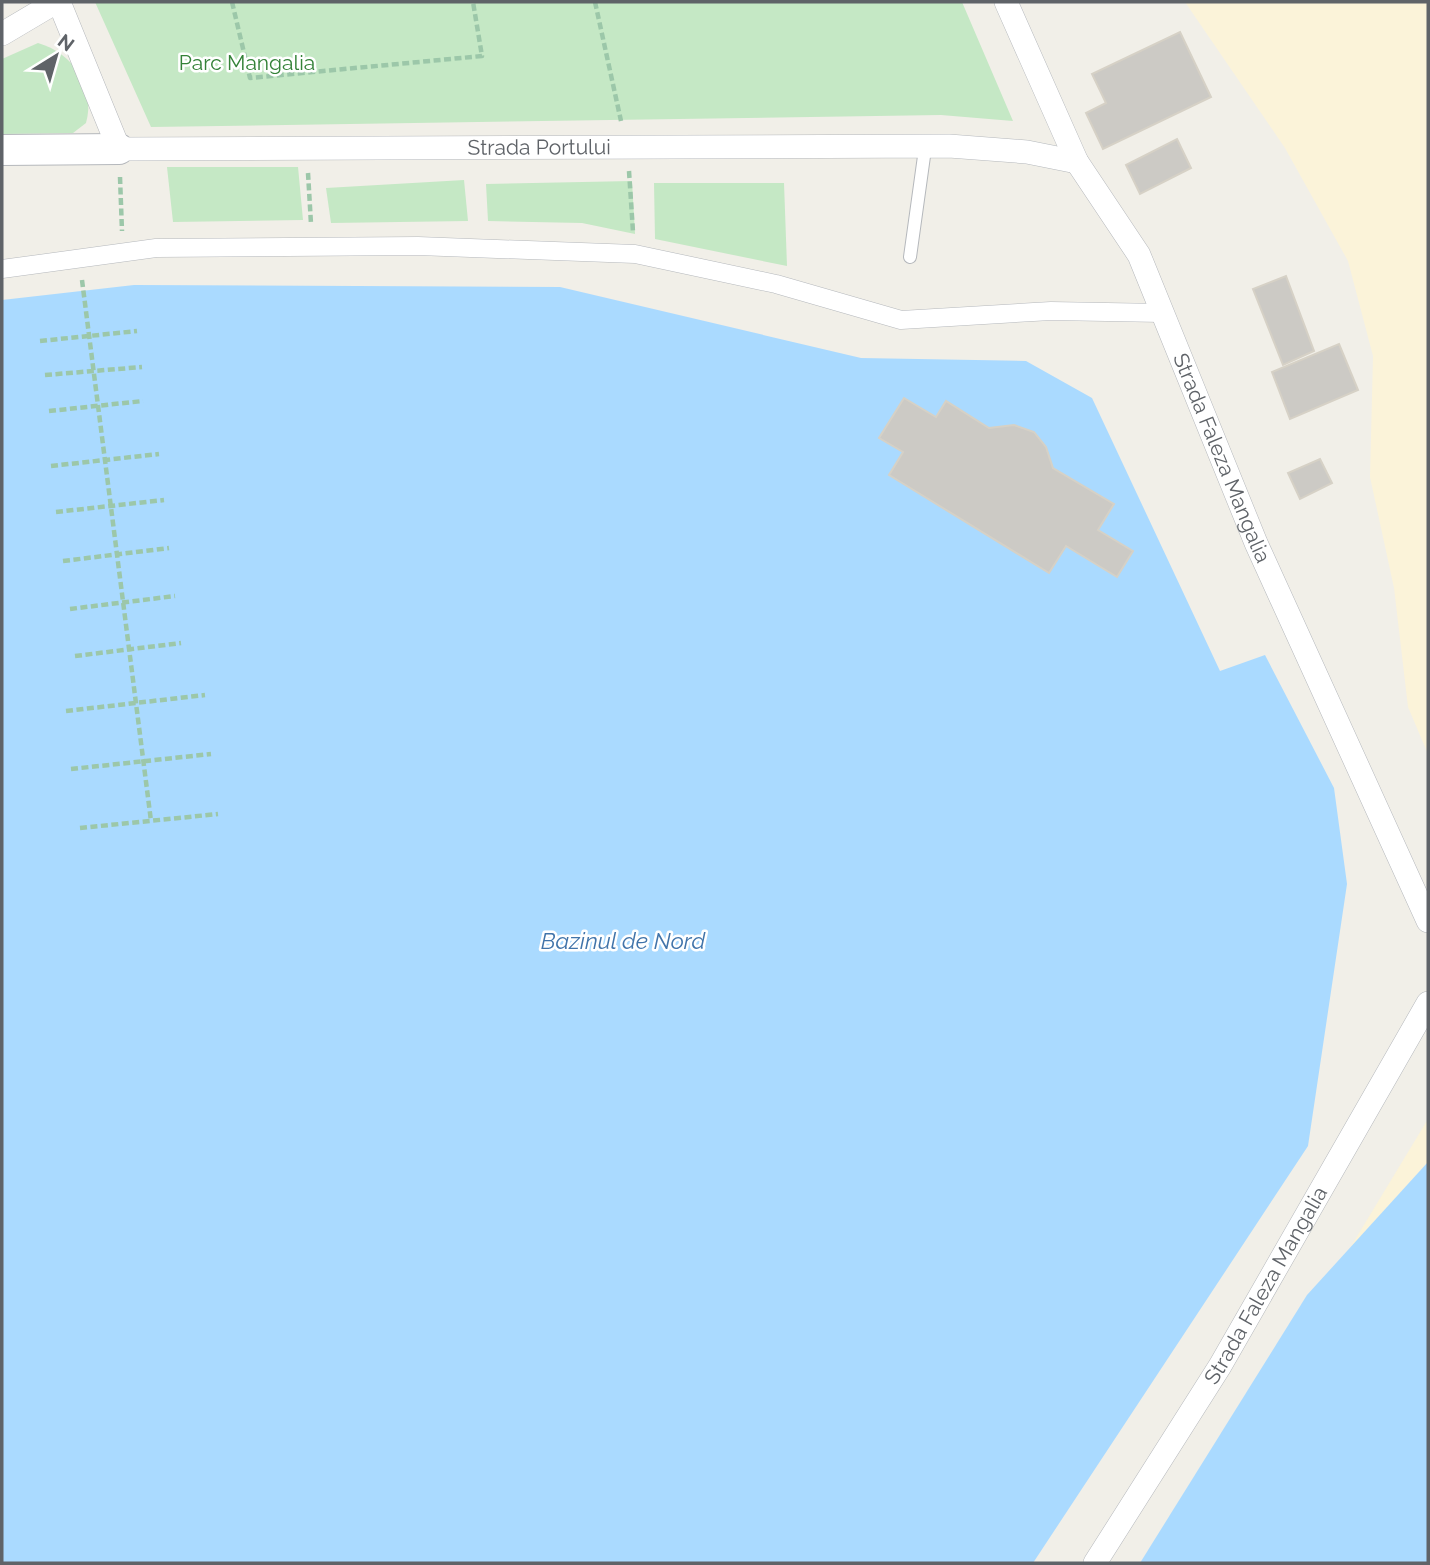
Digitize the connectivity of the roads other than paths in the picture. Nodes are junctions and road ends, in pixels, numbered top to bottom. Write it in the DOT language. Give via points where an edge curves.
graph roads {
  1 [pos="57,2"];
  2 [pos="1006,2"];
  3 [pos="2,34"];
  4 [pos="119,149"];
  5 [pos="925,149"];
  6 [pos="2,150"];
  7 [pos="1077,162"];
  8 [pos="910,257"];
  9 [pos="2,270"];
  10 [pos="1162,313"];
  11 [pos="1428,921"];
  12 [pos="1428,1003"];
  13 [pos="1095,1563"];
  1 -- 3 [label="street"];
  1 -- 4 [label="street"];
  2 -- 7 [label="street, Strada Faleza Mangalia"];
  4 -- 5 [label="street, Strada Portului"];
  4 -- 6 [label="street, Strada Portului"];
  5 -- 7 [label="street, Strada Portului" via="949,146 1027,152"];
  5 -- 8 [label="lane"];
  7 -- 10 [label="street, Strada Faleza Mangalia" via="1139,255"];
  9 -- 10 [label="street" via="156,248 418,246 635,254 776,284 901,320 1051,311"];
  10 -- 11 [label="street, Strada Faleza Mangalia" via="1256,543"];
  12 -- 13 [label="street, Strada Faleza Mangalia" via="1220,1366"];
}
